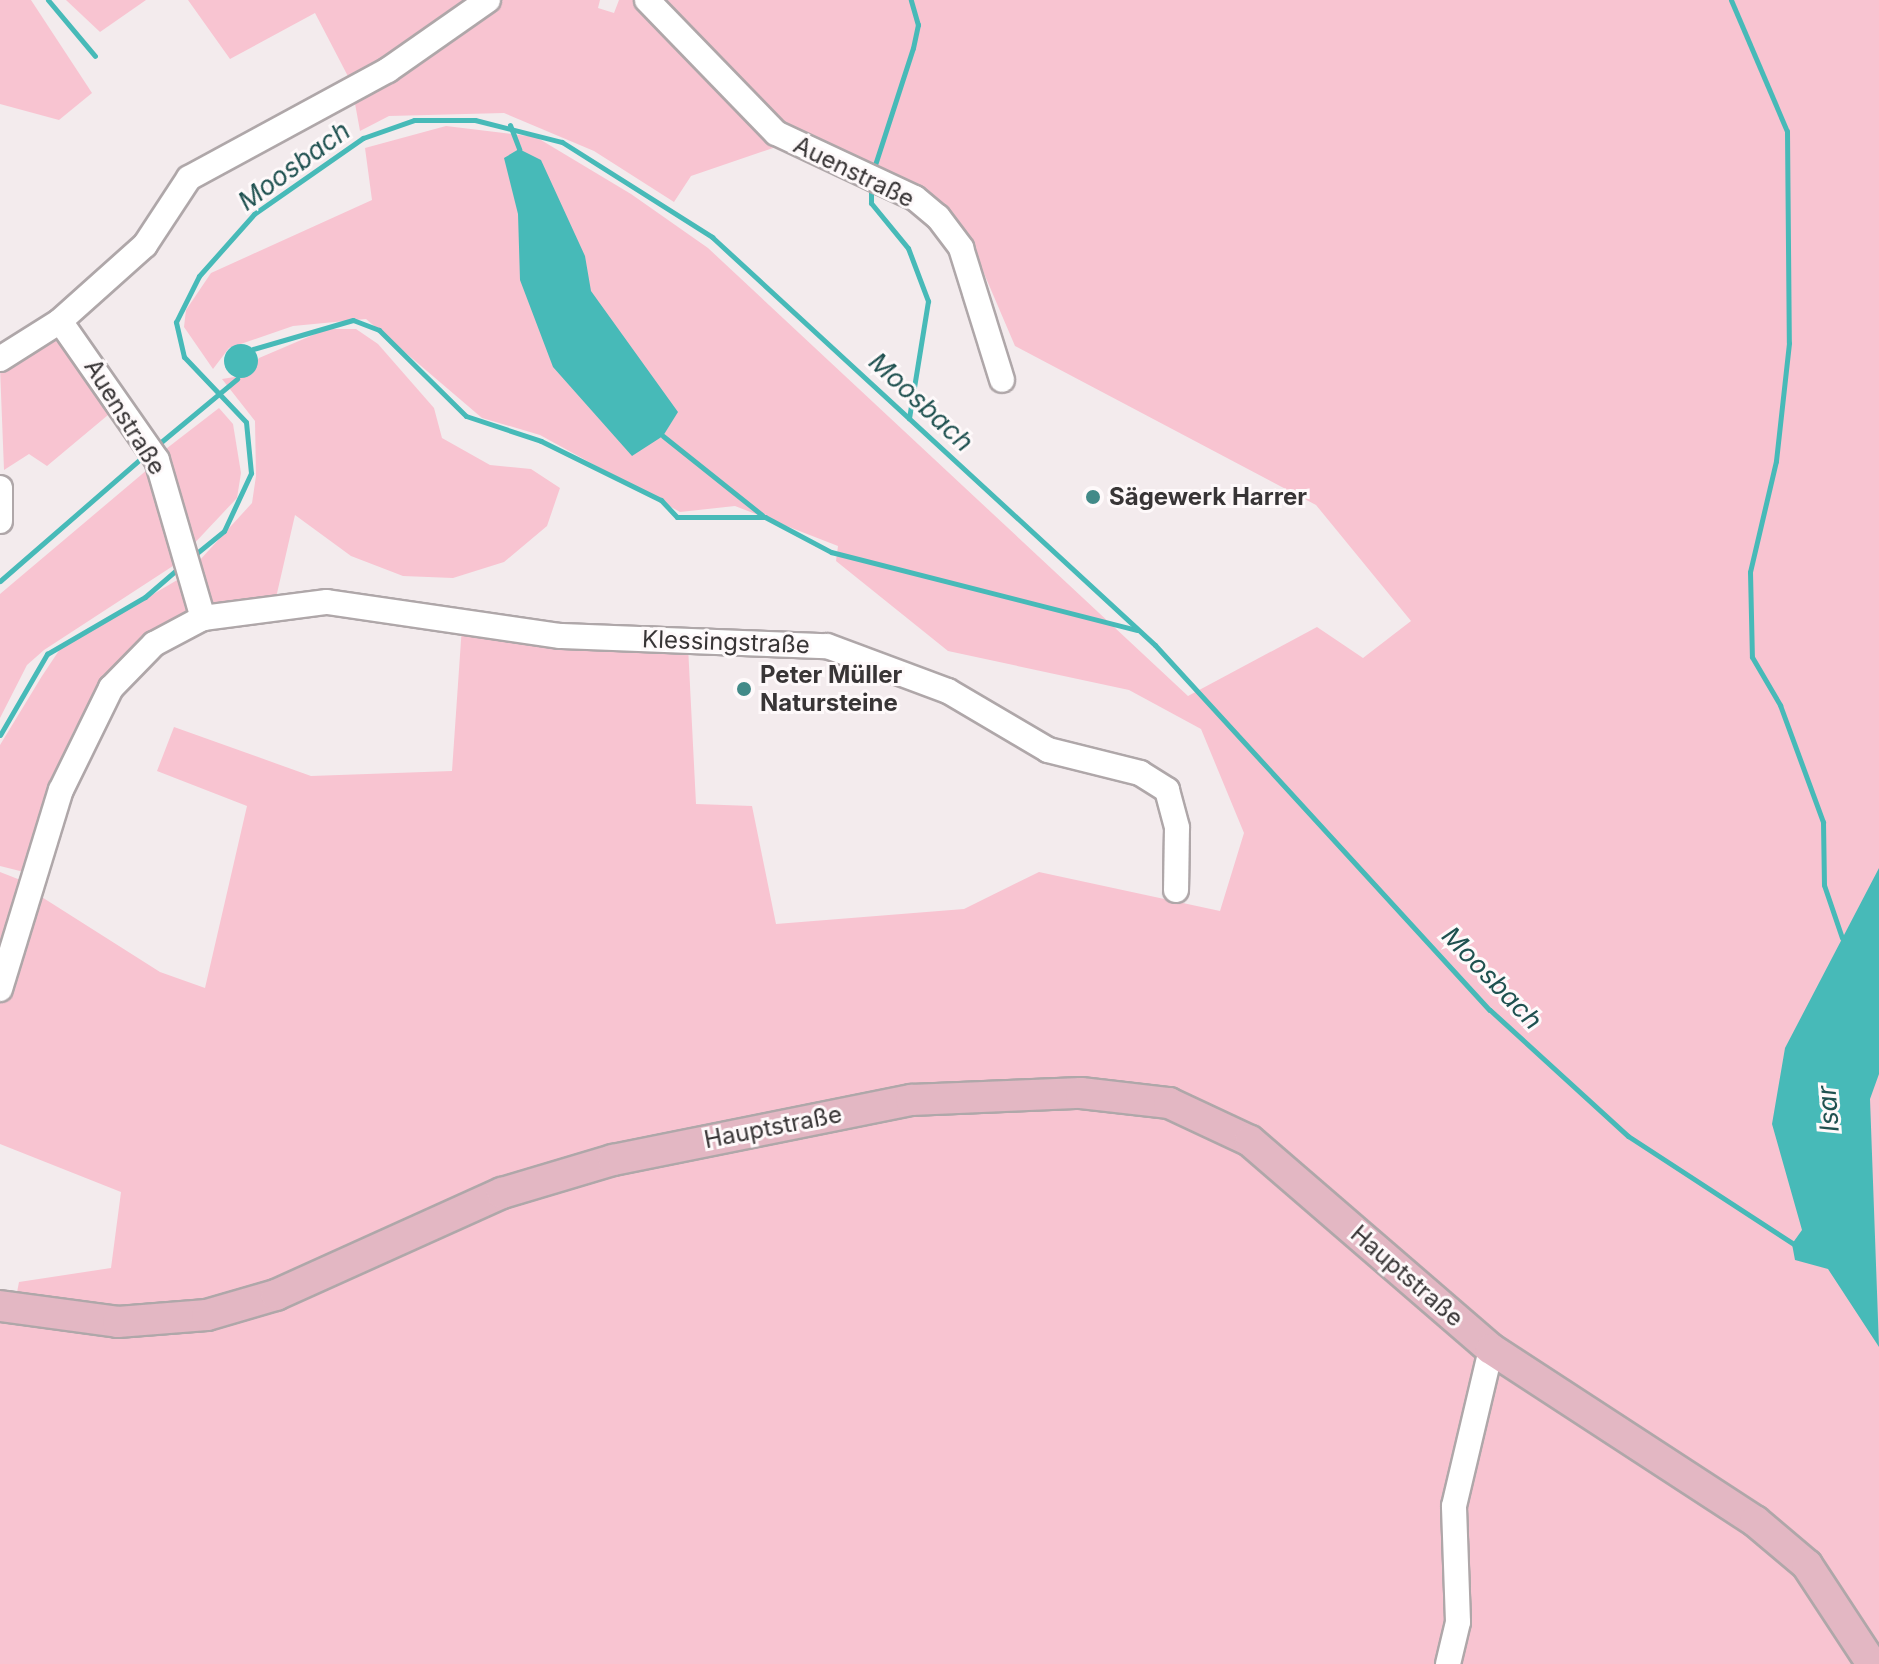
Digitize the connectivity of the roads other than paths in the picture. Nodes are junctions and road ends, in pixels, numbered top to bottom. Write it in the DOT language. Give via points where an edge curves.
graph roads {
  1 [pos="488,0"];
  2 [pos="647,0"];
  3 [pos="60,321"];
  4 [pos="0,359"];
  5 [pos="1002,380"];
  6 [pos="0,488"];
  7 [pos="0,521"];
  8 [pos="203,618"];
  9 [pos="1176,890"];
  10 [pos="0,989"];
  11 [pos="0,1306"];
  12 [pos="1491,1349"];
  13 [pos="1448,1664"];
  14 [pos="1872,1664"];
  1 -- 3 [label="street" via="388,70 189,178 145,245"];
  2 -- 5 [label="street, Auenstraße" via="776,133 915,198 961,248"];
  3 -- 4 [label="street"];
  3 -- 8 [label="street, Auenstraße" via="151,451"];
  6 -- 7 [label="street"];
  8 -- 9 [label="street, Klessingstraße" via="327,602 561,636 827,646 948,691 1048,750 1140,773 1167,790 1177,828"];
  8 -- 10 [label="street" via="154,644 111,688 89,727 61,790"];
  11 -- 12 [label="main road, Hauptstraße" via="118,1322 207,1315 276,1295 502,1193 613,1160 911,1100 1081,1093 1169,1103 1250,1141"];
  12 -- 13 [label="street" via="1454,1506 1458,1622"];
  12 -- 14 [label="main road, Hauptstraße" via="1765,1529 1807,1565"];
}
